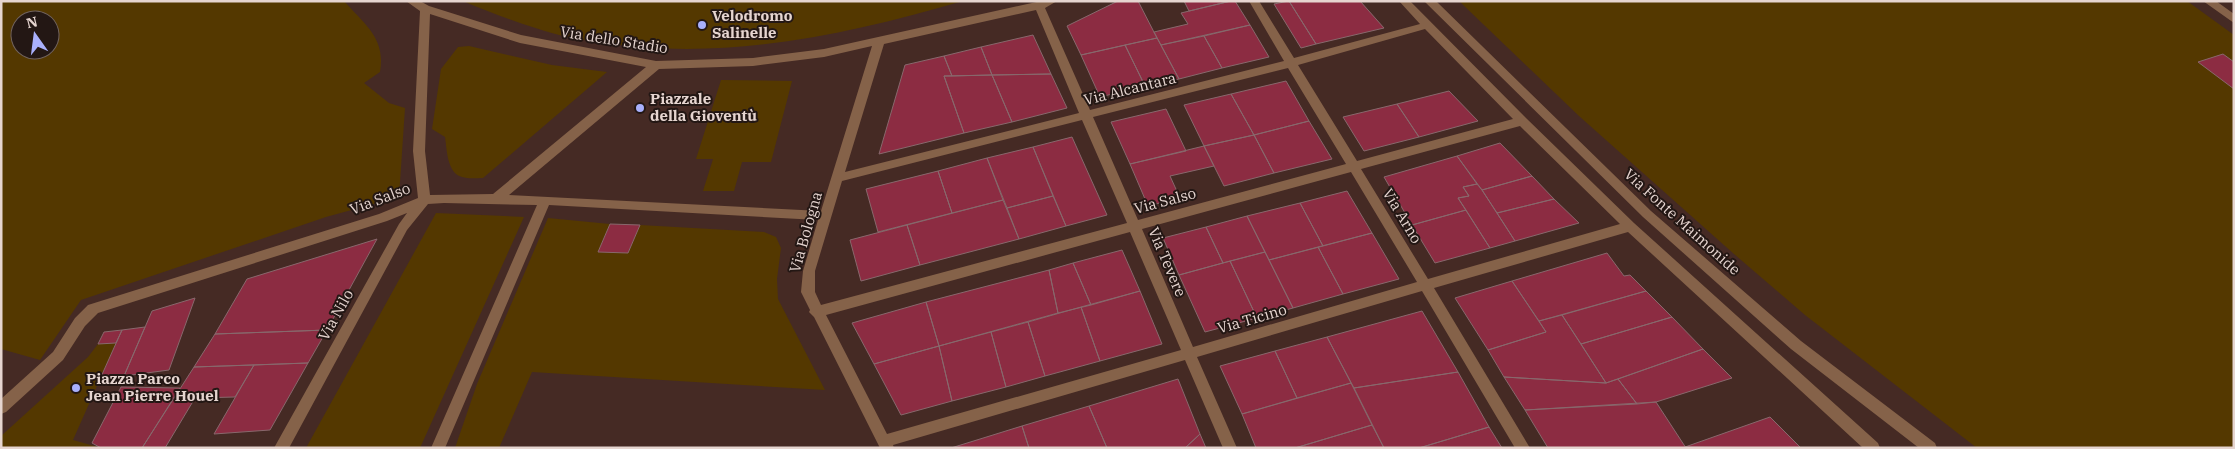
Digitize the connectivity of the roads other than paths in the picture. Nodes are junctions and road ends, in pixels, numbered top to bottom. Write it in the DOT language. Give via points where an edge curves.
graph roads {
  1 [pos="411,1"];
  2 [pos="1052,1"];
  3 [pos="1254,1"];
  4 [pos="1404,1"];
  5 [pos="1429,1"];
  6 [pos="2208,1"];
  7 [pos="1039,6"];
  8 [pos="425,9"];
  9 [pos="2234,19"];
  10 [pos="1428,25"];
  11 [pos="879,42"];
  12 [pos="1291,63"];
  13 [pos="656,64"];
  14 [pos="1086,115"];
  15 [pos="1522,121"];
  16 [pos="1354,167"];
  17 [pos="838,178"];
  18 [pos="497,198"];
  19 [pos="424,200"];
  20 [pos="545,200"];
  21 [pos="826,216"];
  22 [pos="1134,226"];
  23 [pos="1630,226"];
  24 [pos="1425,286"];
  25 [pos="816,312"];
  26 [pos="1189,354"];
  27 [pos="1,408"];
  28 [pos="885,445"];
  29 [pos="281,448"];
  30 [pos="438,448"];
  31 [pos="1230,448"];
  32 [pos="1522,448"];
  33 [pos="1873,448"];
  34 [pos="1930,448"];
  1 -- 8 [label="street, Via dello Stadio"];
  2 -- 7 [label="street, Via dello Stadio"];
  3 -- 12 [label="street, Via Arno"];
  4 -- 10 [label="street"];
  5 -- 34 [label="street, Via Fonte Maimonide" via="1646,214 1796,346"];
  6 -- 9 [label="street"];
  7 -- 11 [label="street, Via dello Stadio"];
  7 -- 14 [label="street, Via Tevere"];
  8 -- 13 [label="street, Via dello Stadio" via="520,39"];
  8 -- 19 [label="street" via="419,151"];
  10 -- 12 [label="street, Via Alcantara"];
  10 -- 15 [label="street"];
  11 -- 13 [label="street, Via dello Stadio" via="753,62"];
  11 -- 17 [label="street, Via Bologna"];
  12 -- 14 [label="street, Via Alcantara"];
  12 -- 16 [label="street, Via Arno"];
  13 -- 18 [label="street"];
  14 -- 17 [label="street, Via Alcantara"];
  14 -- 22 [label="street, Via Tevere"];
  15 -- 16 [label="street, Via Salso"];
  15 -- 23 [label="street"];
  16 -- 22 [label="street, Via Salso"];
  16 -- 24 [label="street, Via Arno"];
  17 -- 21 [label="street, Via Bologna"];
  18 -- 19 [label="street, Via Salso"];
  18 -- 20 [label="street, Via Salso"];
  19 -- 27 [label="street, Via Salso" via="383,218 93,309 80,322 58,356"];
  19 -- 29 [label="street, Via Nilo" via="404,227"];
  20 -- 21 [label="street, Via Salso"];
  20 -- 30 [label="street"];
  21 -- 25 [label="street, Via Bologna" via="809,271 808,292"];
  22 -- 25 [label="street, Via Salso"];
  22 -- 26 [label="street, Via Tevere"];
  23 -- 24 [label="street, Via Ticino"];
  23 -- 33 [label="street"];
  24 -- 26 [label="street, Via Ticino"];
  24 -- 32 [label="street, Via Arno"];
  25 -- 28 [label="street, Via Bologna"];
  26 -- 28 [label="street, Via Ticino"];
  26 -- 31 [label="street, Via Tevere"];
}
